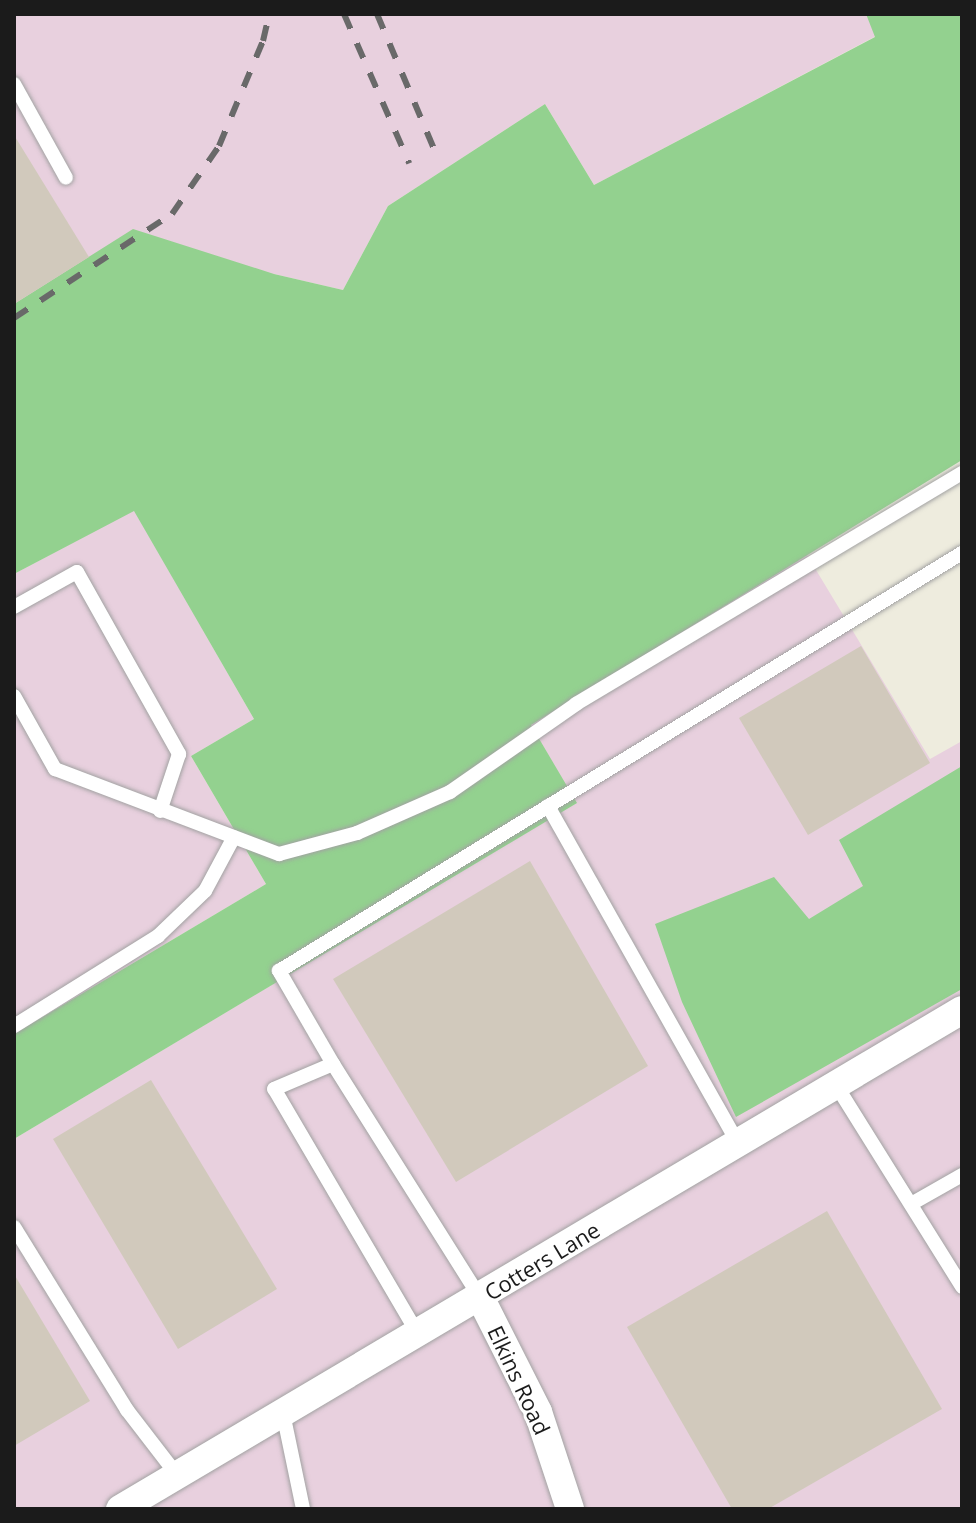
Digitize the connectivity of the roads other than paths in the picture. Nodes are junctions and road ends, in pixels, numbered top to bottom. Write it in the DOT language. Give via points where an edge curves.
graph roads {
  1 [pos="14,84"];
  2 [pos="66,178"];
  3 [pos="962,473"];
  4 [pos="962,553"];
  5 [pos="14,607"];
  6 [pos="14,696"];
  7 [pos="548,806"];
  8 [pos="160,811"];
  9 [pos="234,837"];
  10 [pos="962,1010"];
  11 [pos="14,1026"];
  12 [pos="333,1064"];
  13 [pos="836,1085"];
  14 [pos="738,1143"];
  15 [pos="962,1175"];
  16 [pos="911,1204"];
  17 [pos="14,1227"];
  18 [pos="962,1287"];
  19 [pos="480,1297"];
  20 [pos="418,1334"];
  21 [pos="283,1413"];
  22 [pos="177,1475"];
  23 [pos="120,1509"];
  24 [pos="303,1509"];
  25 [pos="570,1509"];
  1 -- 2 [label="lane"];
  3 -- 9 [label="lane" via="576,704 450,792 357,833 279,854"];
  4 -- 7 [label="lane"];
  5 -- 8 [label="lane" via="77,572 179,754"];
  6 -- 8 [label="lane" via="55,769"];
  7 -- 12 [label="lane" via="279,971"];
  7 -- 14 [label="lane"];
  8 -- 9 [label="lane"];
  9 -- 11 [label="lane" via="205,891 158,936"];
  10 -- 13 [label="street, Cotters Lane"];
  12 -- 19 [label="lane"];
  12 -- 20 [label="lane" via="274,1089"];
  13 -- 14 [label="street, Cotters Lane"];
  13 -- 16 [label="lane"];
  14 -- 19 [label="street, Cotters Lane"];
  15 -- 16 [label="lane"];
  16 -- 18 [label="lane"];
  17 -- 22 [label="lane" via="127,1410"];
  19 -- 20 [label="street, Cotters Lane"];
  19 -- 25 [label="street, Elkins Road" via="538,1412"];
  20 -- 21 [label="street, Cotters Lane"];
  21 -- 22 [label="street, Cotters Lane"];
  21 -- 24 [label="lane"];
  22 -- 23 [label="street, Cotters Lane"];
}
